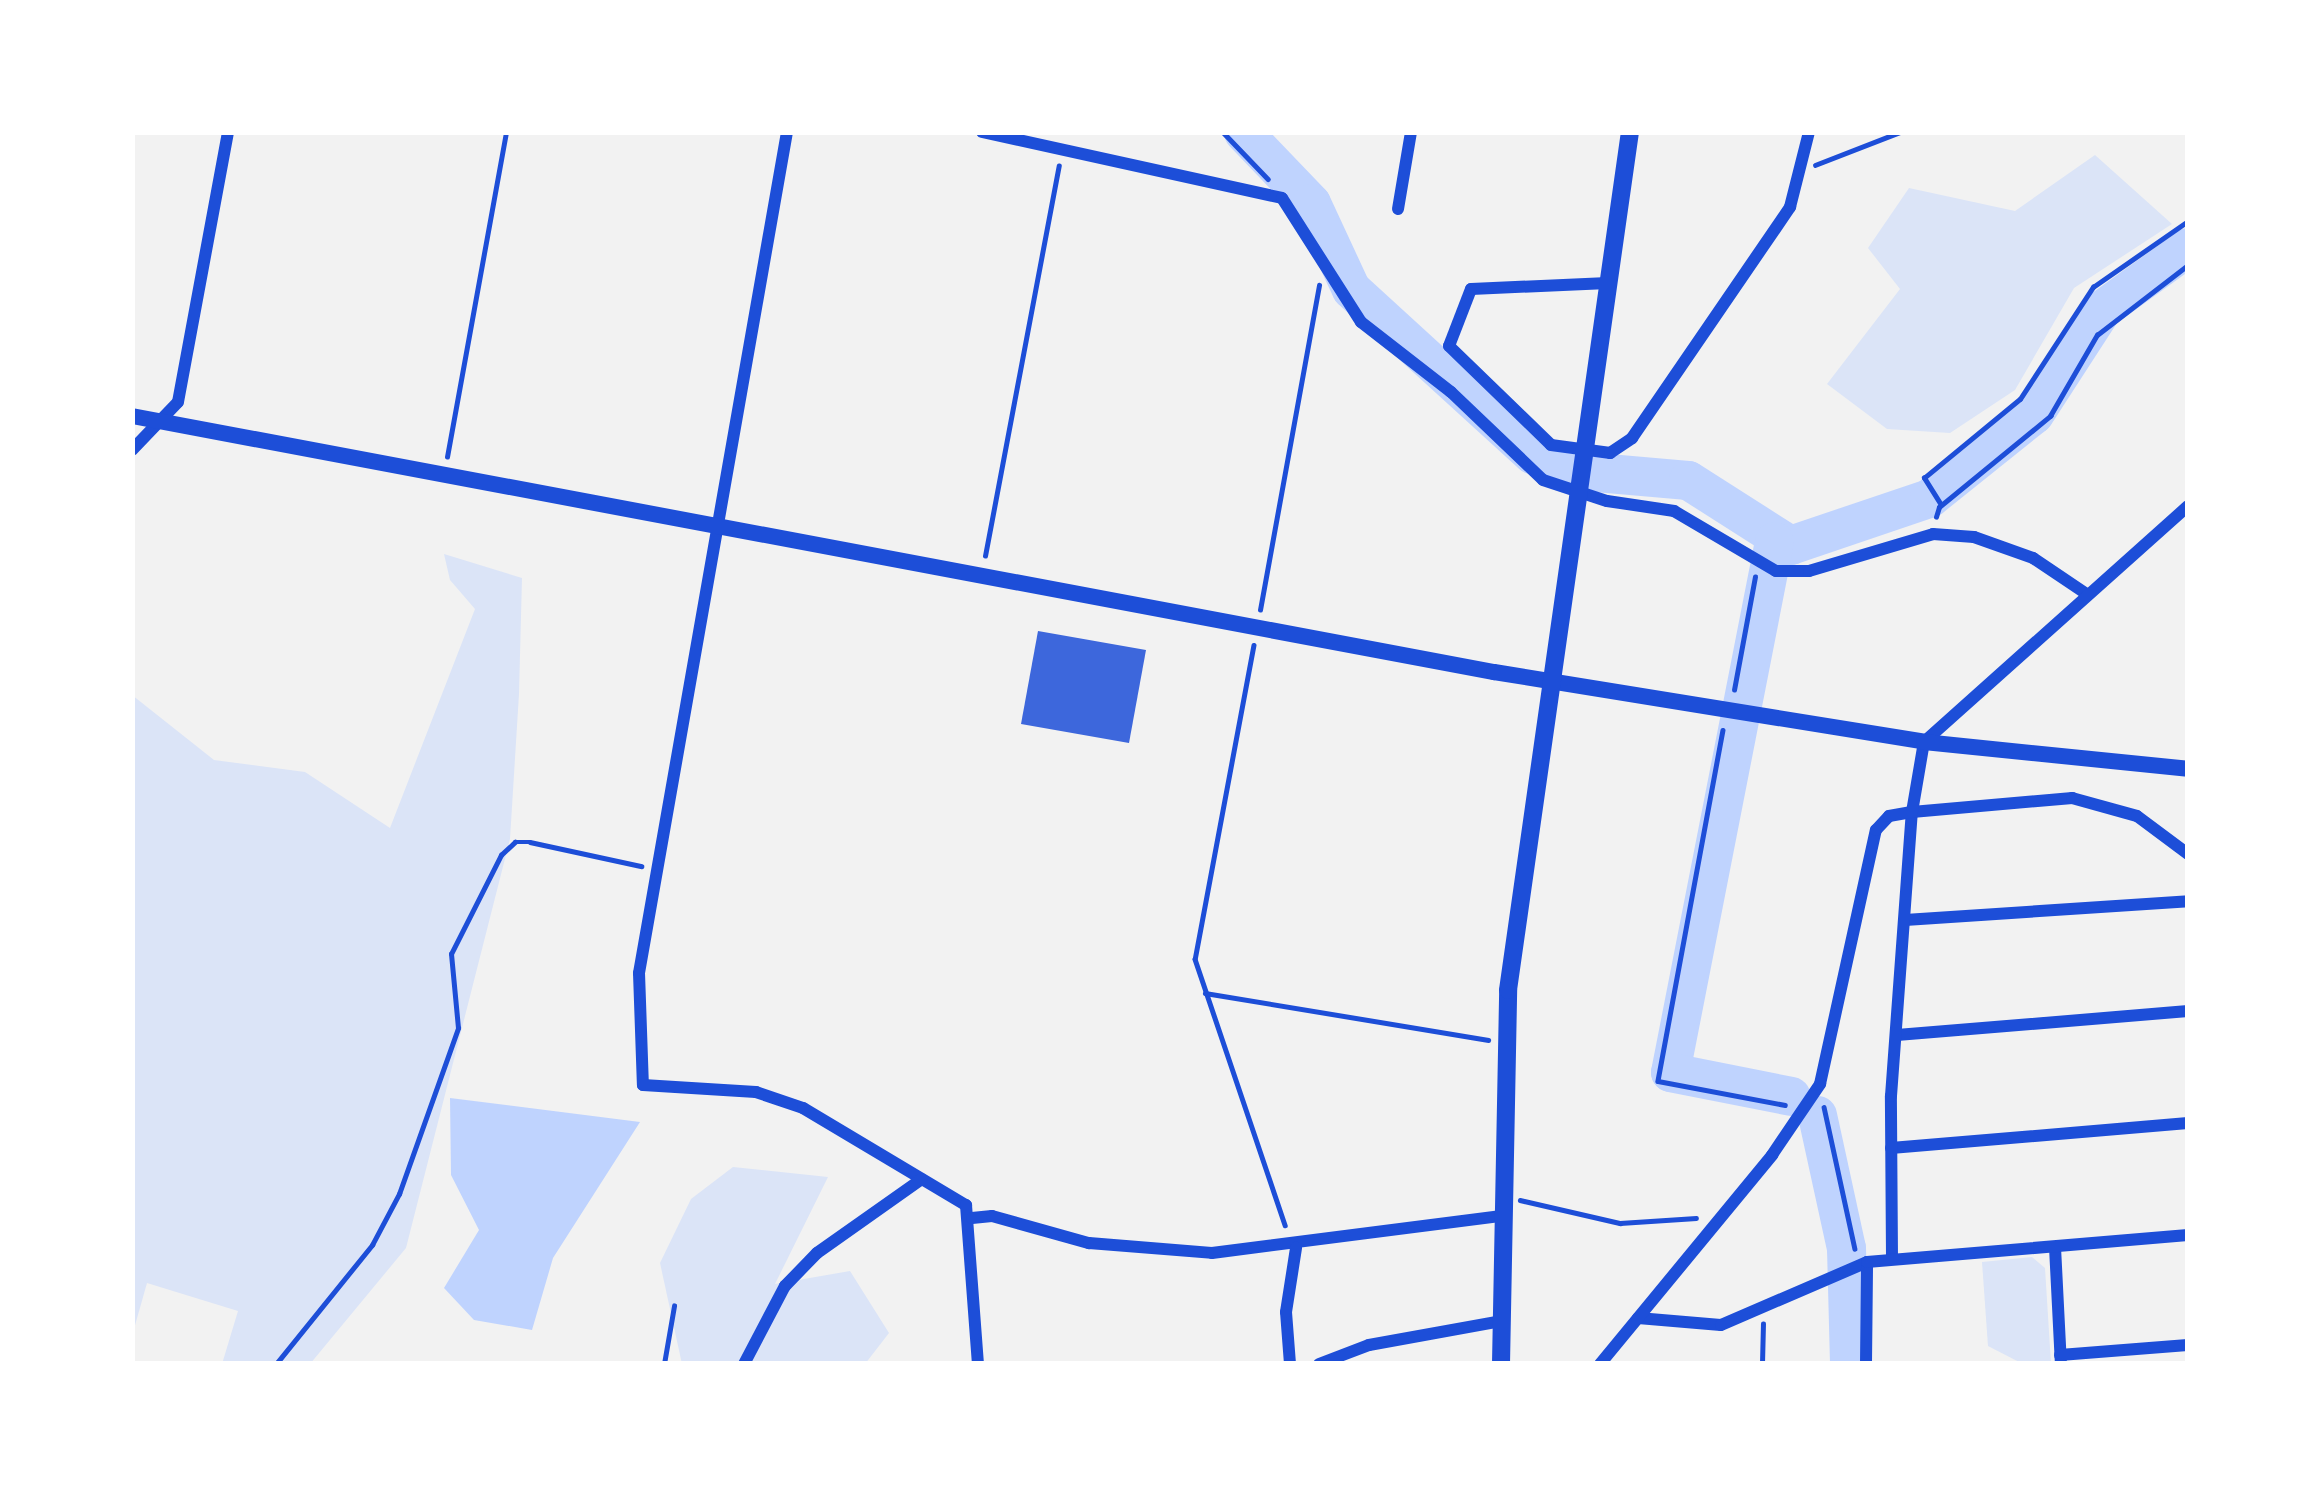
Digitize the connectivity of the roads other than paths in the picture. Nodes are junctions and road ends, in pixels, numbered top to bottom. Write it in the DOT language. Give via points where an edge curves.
graph roads {
  1 [pos="228,132"];
  2 [pos="787,132"];
  3 [pos="982,132"];
  4 [pos="1412,132"];
  5 [pos="1630,132"];
  6 [pos="1808,132"];
  7 [pos="1398,209"];
  8 [pos="1608,283"];
  9 [pos="132,416"];
  10 [pos="166,423"];
  11 [pos="132,451"];
  12 [pos="1586,455"];
  13 [pos="1581,485"];
  14 [pos="2188,506"];
  15 [pos="717,523"];
  16 [pos="2085,593"];
  17 [pos="1555,682"];
  18 [pos="1924,742"];
  19 [pos="2188,769"];
  20 [pos="1912,812"];
  21 [pos="2188,854"];
  22 [pos="2188,901"];
  23 [pos="1905,920"];
  24 [pos="2188,1011"];
  25 [pos="1897,1035"];
  26 [pos="2188,1123"];
  27 [pos="1891,1148"];
  28 [pos="922,1180"];
  29 [pos="1502,1208"];
  30 [pos="972,1218"];
  31 [pos="2188,1234"];
  32 [pos="2055,1246"];
  33 [pos="1296,1248"];
  34 [pos="1892,1257"];
  35 [pos="1863,1263"];
  36 [pos="1638,1318"];
  37 [pos="1501,1321"];
  38 [pos="2188,1345"];
  39 [pos="2060,1359"];
  40 [pos="744,1364"];
  41 [pos="978,1364"];
  42 [pos="1290,1364"];
  43 [pos="1319,1364"];
  44 [pos="1501,1364"];
  45 [pos="1600,1364"];
  46 [pos="1866,1364"];
  1 -- 10 [label="street" via="178,402"];
  2 -- 15 [label="street"];
  3 -- 13 [label="street" via="1282,198 1361,322 1451,392 1532,475"];
  4 -- 7 [label="street"];
  5 -- 8 [label="main road"];
  6 -- 12 [label="street" via="1804,166 1767,245 1632,438 1610,453"];
  8 -- 12 [label="main road"];
  8 -- 12 [label="street" via="1471,289 1449,346 1552,445"];
  9 -- 10 [label="street"];
  10 -- 11 [label="street"];
  10 -- 15 [label="street"];
  12 -- 13 [label="main road"];
  13 -- 16 [label="street" via="1674,511 1757,565 1809,572 1933,534 1973,537 2033,558"];
  13 -- 17 [label="main road"];
  14 -- 16 [label="street"];
  15 -- 17 [label="street"];
  15 -- 28 [label="street" via="639,973 643,1085 702,1084 772,1097"];
  16 -- 18 [label="street"];
  17 -- 18 [label="street"];
  17 -- 29 [label="main road" via="1506,1041"];
  18 -- 19 [label="street"];
  18 -- 20 [label="street"];
  20 -- 21 [label="street" via="2072,798 2138,816"];
  20 -- 23 [label="street"];
  20 -- 36 [label="street" via="1889,816 1876,830 1844,998 1815,1093"];
  22 -- 23 [label="street"];
  23 -- 25 [label="street"];
  24 -- 25 [label="street"];
  25 -- 27 [label="street"];
  26 -- 27 [label="street"];
  27 -- 34 [label="street"];
  28 -- 30 [label="street" via="966,1205"];
  28 -- 40 [label="street" via="817,1253 785,1286"];
  29 -- 33 [label="street"];
  29 -- 37 [label="main road"];
  30 -- 33 [label="street" via="992,1216 1089,1243 1212,1253"];
  30 -- 41 [label="street"];
  31 -- 32 [label="street"];
  32 -- 34 [label="street"];
  32 -- 39 [label="street"];
  33 -- 42 [label="street" via="1286,1312"];
  34 -- 35 [label="street"];
  35 -- 36 [label="street" via="1721,1325"];
  35 -- 46 [label="street"];
  36 -- 45 [label="street"];
  37 -- 43 [label="street" via="1369,1345"];
  37 -- 44 [label="main road"];
  38 -- 39 [label="street"];
}
